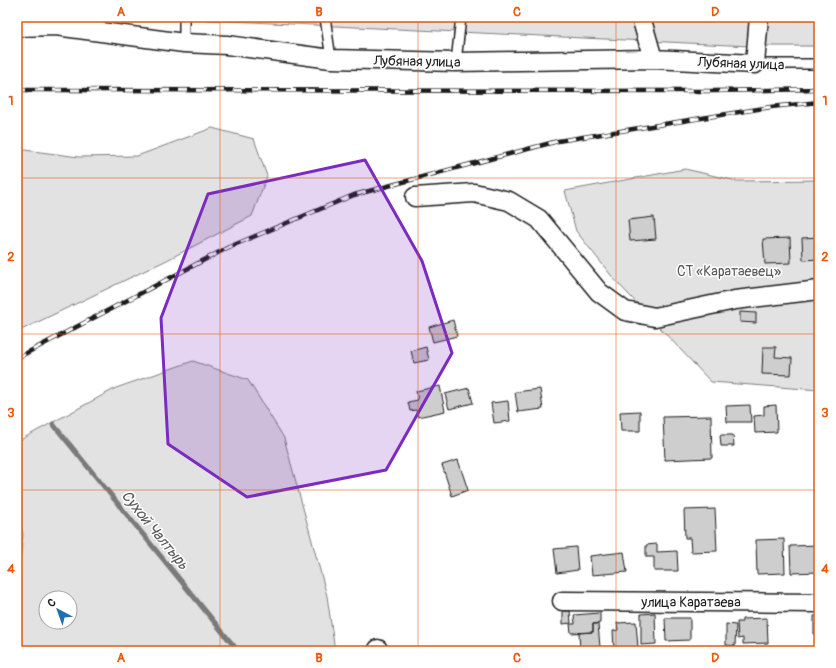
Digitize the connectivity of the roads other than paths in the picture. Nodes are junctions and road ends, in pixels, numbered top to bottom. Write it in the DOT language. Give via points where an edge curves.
graph roads {
  1 [pos="184,17"];
  2 [pos="325,17"];
  3 [pos="461,17"];
  4 [pos="641,17"];
  5 [pos="759,17"];
  6 [pos="54,22"];
  7 [pos="17,27"];
  8 [pos="184,43"];
  9 [pos="331,59"];
  10 [pos="653,59"];
  11 [pos="456,62"];
  12 [pos="755,64"];
  13 [pos="819,64"];
  14 [pos="415,197"];
  15 [pos="819,290"];
  16 [pos="562,601"];
  17 [pos="819,603"];
  1 -- 8 [label="lane"];
  2 -- 9 [label="lane"];
  3 -- 11 [label="lane"];
  4 -- 10 [label="street"];
  5 -- 12 [label="street"];
  6 -- 7 [label="street, Лубяная улица"];
  6 -- 8 [label="street, Лубяная улица"];
  8 -- 9 [label="street, Лубяная улица" via="227,45"];
  9 -- 11 [label="street, Лубяная улица"];
  10 -- 11 [label="street, Лубяная улица"];
  10 -- 12 [label="street, Лубяная улица"];
  12 -- 13 [label="lane, Лубяная улица"];
  14 -- 15 [label="street" via="474,193 509,201 539,219 599,292 625,311 656,317 735,300"];
  16 -- 17 [label="street, улица Каратаева"];
}
